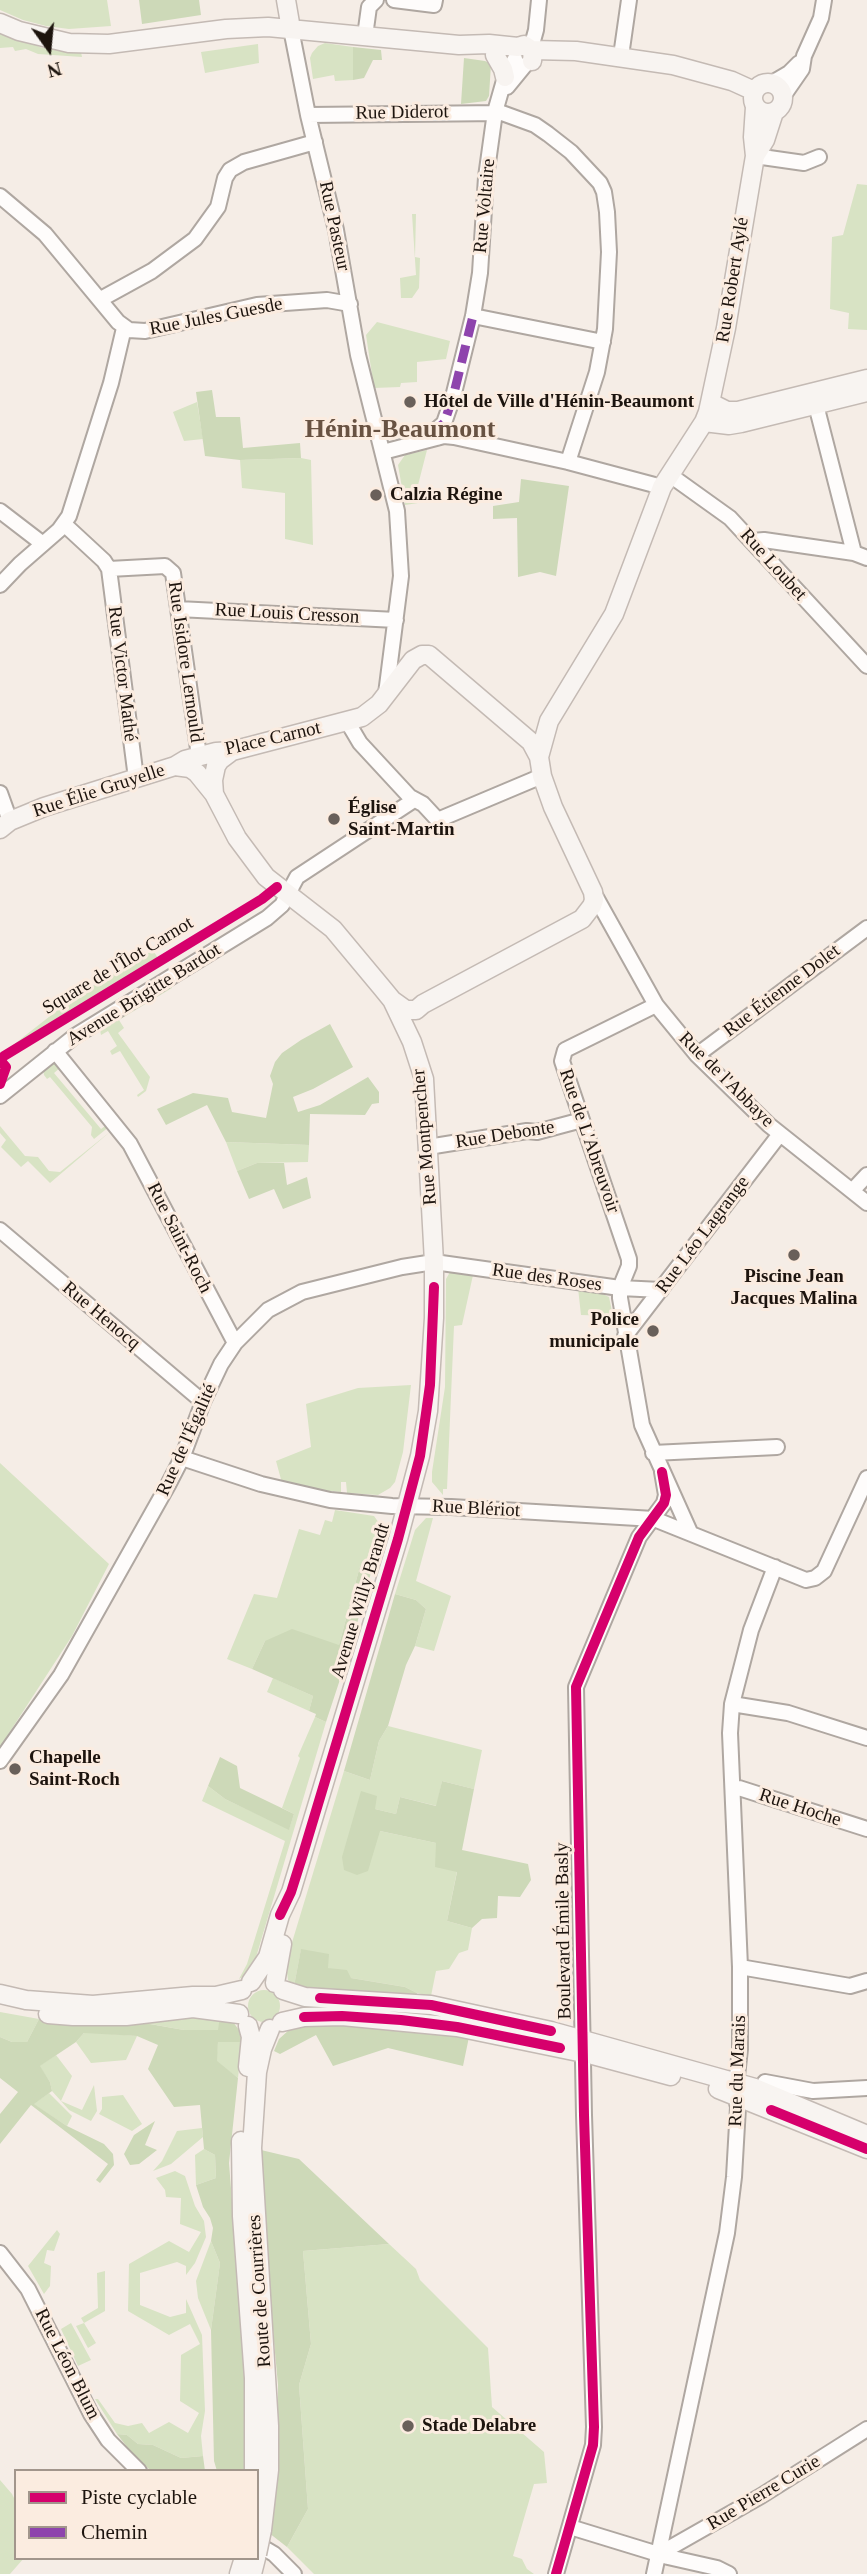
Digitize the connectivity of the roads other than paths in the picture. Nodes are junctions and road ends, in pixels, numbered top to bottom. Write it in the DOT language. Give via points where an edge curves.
graph roads {
  1 [pos="286,0"];
  2 [pos="376,0"];
  3 [pos="394,0"];
  4 [pos="435,0"];
  5 [pos="539,0"];
  6 [pos="629,0"];
  7 [pos="824,0"];
  8 [pos="0,23"];
  9 [pos="291,29"];
  10 [pos="365,36"];
  11 [pos="459,46"];
  12 [pos="495,55"];
  13 [pos="524,55"];
  14 [pos="621,56"];
  15 [pos="505,77"];
  16 [pos="778,89"];
  17 [pos="499,96"];
  18 [pos="755,99"];
  19 [pos="495,112"];
  20 [pos="774,112"];
  21 [pos="308,115"];
  22 [pos="315,142"];
  23 [pos="755,156"];
  24 [pos="818,157"];
  25 [pos="0,195"];
  26 [pos="101,299"];
  27 [pos="350,304"];
  28 [pos="473,316"];
  29 [pos="124,328"];
  30 [pos="603,342"];
  31 [pos="867,379"];
  32 [pos="867,392"];
  33 [pos="710,403"];
  34 [pos="816,405"];
  35 [pos="704,422"];
  36 [pos="437,438"];
  37 [pos="383,452"];
  38 [pos="568,462"];
  39 [pos="666,481"];
  40 [pos="0,511"];
  41 [pos="64,524"];
  42 [pos="752,541"];
  43 [pos="43,544"];
  44 [pos="860,555"];
  45 [pos="108,569"];
  46 [pos="0,585"];
  47 [pos="178,608"];
  48 [pos="396,620"];
  49 [pos="867,666"];
  50 [pos="386,694"];
  51 [pos="549,720"];
  52 [pos="348,721"];
  53 [pos="516,728"];
  54 [pos="232,751"];
  55 [pos="199,756"];
  56 [pos="539,757"];
  57 [pos="175,766"];
  58 [pos="542,776"];
  59 [pos="136,778"];
  60 [pos="0,793"];
  61 [pos="214,794"];
  62 [pos="414,800"];
  63 [pos="5,825"];
  64 [pos="593,892"];
  65 [pos="286,895"];
  66 [pos="582,919"];
  67 [pos="867,928"];
  68 [pos="613,931"];
  69 [pos="439,996"];
  70 [pos="392,1000"];
  71 [pos="656,1004"];
  72 [pos="55,1051"];
  73 [pos="697,1055"];
  74 [pos="422,1069"];
  75 [pos="0,1096"];
  76 [pos="582,1120"];
  77 [pos="780,1134"];
  78 [pos="428,1147"];
  79 [pos="867,1175"];
  80 [pos="852,1191"];
  81 [pos="867,1203"];
  82 [pos="0,1230"];
  83 [pos="434,1262"];
  84 [pos="620,1288"];
  85 [pos="661,1290"];
  86 [pos="625,1336"];
  87 [pos="234,1343"];
  88 [pos="203,1402"];
  89 [pos="777,1447"];
  90 [pos="653,1453"];
  91 [pos="182,1458"];
  92 [pos="662,1472"];
  93 [pos="867,1478"];
  94 [pos="408,1507"];
  95 [pos="654,1519"];
  96 [pos="690,1532"];
  97 [pos="775,1567"];
  98 [pos="732,1704"];
  99 [pos="867,1738"];
  100 [pos="0,1760"];
  101 [pos="733,1789"];
  102 [pos="867,1829"];
  103 [pos="291,1892"];
  104 [pos="740,1967"];
  105 [pos="867,1981"];
  106 [pos="246,1986"];
  107 [pos="279,1986"];
  108 [pos="0,1994"];
  109 [pos="0,2006"];
  110 [pos="583,2010"];
  111 [pos="243,2020"];
  112 [pos="276,2026"];
  113 [pos="551,2031"];
  114 [pos="583,2047"];
  115 [pos="765,2082"];
  116 [pos="867,2088"];
  117 [pos="736,2089"];
  118 [pos="771,2110"];
  119 [pos="737,2123"];
  120 [pos="867,2135"];
  121 [pos="867,2149"];
  122 [pos="0,2253"];
  123 [pos="867,2429"];
  124 [pos="137,2469"];
  125 [pos="254,2469"];
  126 [pos="570,2527"];
  127 [pos="260,2537"];
  128 [pos="659,2554"];
  129 [pos="294,2574"];
  130 [pos="556,2574"];
  131 [pos="654,2574"];
  132 [pos="729,2574"];
  1 -- 9 [label="main road, Rue Pasteur"];
  2 -- 10 [label="street" via="369,8"];
  3 -- 4 [label="street" via="434,5"];
  5 -- 13 [label="street" via="536,30"];
  6 -- 14 [label="street"];
  7 -- 16 [label="street" via="796,81"];
  8 -- 9 [label="main road" via="49,39 85,44 139,42 226,29"];
  9 -- 10 [label="main road"];
  9 -- 21 [label="street, Rue Pasteur"];
  10 -- 11 [label="main road"];
  11 -- 12 [label="main road"];
  11 -- 13 [label="main road" via="489,44"];
  12 -- 13 [label="main road"];
  12 -- 15 [label="main road"];
  13 -- 14 [label="main road"];
  13 -- 15 [label="street, Rue Voltaire"];
  13 -- 17 [label="street, Rue Voltaire"];
  14 -- 18 [label="main road" via="732,82"];
  15 -- 17 [label="street, Rue Voltaire"];
  16 -- 18 [label="main road" via="762,84"];
  16 -- 20 [label="main road" via="782,105"];
  17 -- 19 [label="street, Rue Voltaire"];
  18 -- 20 [label="main road" via="764,112"];
  18 -- 23 [label="main road, Rue Robert Aylé"];
  19 -- 21 [label="street, Rue Diderot"];
  19 -- 28 [label="street, Rue Voltaire"];
  19 -- 30 [label="street, Rue Diderot" via="520,118 548,134 571,152 604,192 609,252"];
  20 -- 23 [label="main road, Rue Robert Aylé"];
  21 -- 22 [label="street, Rue Pasteur"];
  22 -- 26 [label="street" via="230,170 218,207 195,239 152,271"];
  22 -- 27 [label="street, Rue Pasteur"];
  23 -- 24 [label="street" via="804,163"];
  23 -- 33 [label="main road, Rue Robert Aylé"];
  25 -- 26 [label="street" via="45,234"];
  26 -- 29 [label="street"];
  27 -- 29 [label="street, Rue Jules Guesde" via="327,300 257,305 145,331"];
  27 -- 37 [label="street, Rue Pasteur"];
  28 -- 30 [label="street"];
  28 -- 36 [label="street, Rue Voltaire" via="453,397"];
  29 -- 41 [label="street" via="105,404"];
  30 -- 38 [label="street, Rue Diderot"];
  31 -- 33 [label="main road" via="738,411"];
  32 -- 34 [label="main road"];
  33 -- 35 [label="main road, Rue Robert Aylé"];
  34 -- 35 [label="main road" via="729,425"];
  34 -- 44 [label="street"];
  35 -- 39 [label="main road, Rue Robert Aylé"];
  36 -- 37 [label="street, Rue Loubet"];
  36 -- 38 [label="street, Rue Loubet" via="454,437"];
  37 -- 48 [label="street, Rue Pasteur" via="400,529"];
  38 -- 39 [label="street, Rue Loubet"];
  39 -- 42 [label="street, Rue Loubet" via="714,505"];
  39 -- 51 [label="main road, Rue Robert Aylé" via="614,614"];
  40 -- 43 [label="street"];
  41 -- 43 [label="street"];
  41 -- 45 [label="street"];
  42 -- 44 [label="street"];
  42 -- 49 [label="street, Rue Loubet"];
  43 -- 46 [label="street"];
  45 -- 47 [label="street, Rue Isidore Lernould" via="169,567"];
  45 -- 59 [label="street, Rue Victor Mathé"];
  47 -- 48 [label="street, Rue Louis Cresson"];
  47 -- 55 [label="street, Rue Isidore Lernould"];
  48 -- 50 [label="street, Rue Pasteur"];
  50 -- 52 [label="main road, Place Carnot" via="372,712"];
  50 -- 53 [label="main road, Place Carnot" via="413,660 429,655"];
  51 -- 53 [label="main road" via="535,728"];
  51 -- 56 [label="main road, Rue Robert Aylé"];
  52 -- 54 [label="main road, Place Carnot"];
  52 -- 62 [label="street" via="360,743"];
  53 -- 56 [label="main road"];
  54 -- 55 [label="main road, Place Carnot"];
  54 -- 61 [label="main road" via="216,766"];
  55 -- 57 [label="main road, Rue Élie Gruyelle"];
  56 -- 58 [label="main road, Rue de l'Abbaye"];
  57 -- 59 [label="main road, Rue Élie Gruyelle"];
  57 -- 61 [label="main road, Rue Montpencher" via="195,771"];
  58 -- 62 [label="street" via="440,819"];
  58 -- 64 [label="main road, Rue de l'Abbaye"];
  59 -- 63 [label="main road, Rue Élie Gruyelle" via="44,807"];
  60 -- 63 [label="street"];
  61 -- 65 [label="main road, Rue Montpencher" via="237,838"];
  62 -- 65 [label="street, Avenue Brigitte Bardot" via="297,877"];
  64 -- 66 [label="main road" via="592,906"];
  64 -- 68 [label="street, Rue de l'Abbaye"];
  65 -- 70 [label="main road, Rue Montpencher" via="332,929"];
  65 -- 72 [label="street, Avenue Brigitte Bardot" via="267,918"];
  66 -- 68 [label="street"];
  66 -- 69 [label="main road"];
  67 -- 73 [label="street, Rue Étienne Dolet"];
  68 -- 71 [label="street, Rue de l'Abbaye"];
  69 -- 70 [label="main road" via="412,1011"];
  69 -- 74 [label="main road" via="421,1018"];
  70 -- 74 [label="main road, Rue Montpencher"];
  71 -- 73 [label="street, Rue de l'Abbaye"];
  71 -- 76 [label="street, Rue de L'Abreuvoir" via="562,1053"];
  72 -- 75 [label="street, Avenue Brigitte Bardot"];
  72 -- 87 [label="street, Rue Saint-Roch" via="123,1133"];
  73 -- 77 [label="street, Rue de l'Abbaye"];
  74 -- 78 [label="main road, Rue Montpencher"];
  76 -- 78 [label="street, Rue Debonte" via="537,1132"];
  76 -- 84 [label="street, Rue de L'Abreuvoir" via="629,1259"];
  77 -- 80 [label="street, Rue de l'Abbaye"];
  77 -- 85 [label="street, Rue Léo Lagrange"];
  78 -- 83 [label="main road, Rue Montpencher"];
  79 -- 80 [label="street"];
  80 -- 81 [label="street, Rue de l'Abbaye"];
  82 -- 88 [label="street, Rue Henocq"];
  83 -- 84 [label="street, Rue des Roses"];
  83 -- 87 [label="street, Rue de l'Égalité" via="296,1294 268,1310"];
  83 -- 94 [label="main road, Avenue Willy Brandt" via="428,1412"];
  84 -- 85 [label="street, Rue des Roses"];
  84 -- 86 [label="street, Rue de L'Abreuvoir"];
  85 -- 86 [label="street, Rue Léo Lagrange"];
  86 -- 90 [label="street, Rue de L'Abreuvoir" via="642,1425"];
  87 -- 88 [label="street, Rue de l'Égalité"];
  88 -- 91 [label="street, Rue de l'Égalité"];
  89 -- 90 [label="street"];
  90 -- 92 [label="street, Rue de L'Abreuvoir"];
  91 -- 94 [label="street, Rue Blériot" via="292,1493"];
  91 -- 100 [label="street, Rue de l'Égalité" via="67,1665"];
  92 -- 95 [label="street, Boulevard Émile Basly" via="666,1495"];
  92 -- 96 [label="street, Rue de L'Abreuvoir"];
  93 -- 97 [label="street, Rue Blériot" via="824,1571 806,1580"];
  94 -- 95 [label="street, Rue Blériot"];
  94 -- 103 [label="main road, Avenue Willy Brandt"];
  95 -- 96 [label="street, Rue Blériot"];
  95 -- 110 [label="street, Boulevard Émile Basly" via="639,1537 576,1687"];
  96 -- 97 [label="street, Rue Blériot"];
  97 -- 98 [label="street, Rue du Marais" via="751,1629"];
  98 -- 99 [label="street" via="788,1713"];
  98 -- 101 [label="street, Rue du Marais"];
  101 -- 102 [label="street, Rue Hoche"];
  101 -- 104 [label="street, Rue du Marais"];
  103 -- 106 [label="main road, Avenue Willy Brandt" via="268,1957"];
  103 -- 107 [label="main road, Avenue Willy Brandt" via="279,1955"];
  104 -- 105 [label="street" via="850,1986"];
  104 -- 117 [label="street, Rue du Marais"];
  106 -- 107 [label="main road" via="264,1979"];
  106 -- 108 [label="main road" via="216,1996 93,2005"];
  106 -- 111 [label="main road" via="237,2003"];
  107 -- 112 [label="main road" via="288,2006"];
  107 -- 113 [label="main road" via="305,1997 431,2005"];
  109 -- 111 [label="main road" via="72,2016 126,2016 193,2008"];
  110 -- 113 [label="street" via="570,2027"];
  110 -- 114 [label="street, Boulevard Émile Basly"];
  111 -- 112 [label="main road" via="256,2029"];
  111 -- 125 [label="main road, Route de Courrières" via="250,2048 240,2149 254,2378"];
  112 -- 114 [label="main road" via="304,2017 401,2020"];
  112 -- 127 [label="main road, Route de Courrières" via="262,2049 257,2072 252,2148 269,2426"];
  113 -- 114 [label="main road"];
  114 -- 117 [label="main road"];
  114 -- 126 [label="street, Boulevard Émile Basly" via="594,2427"];
  115 -- 116 [label="street" via="813,2091"];
  117 -- 118 [label="main road"];
  117 -- 119 [label="street, Rue du Marais"];
  117 -- 120 [label="main road" via="760,2090"];
  118 -- 119 [label="street" via="747,2114"];
  118 -- 121 [label="main road"];
  119 -- 128 [label="street, Rue du Marais" via="727,2233"];
  122 -- 124 [label="street, Rue Léon Blum" via="28,2289 90,2414"];
  123 -- 128 [label="street, Rue Pierre Curie"];
  126 -- 128 [label="street"];
  126 -- 130 [label="street, Boulevard Émile Basly"];
  127 -- 129 [label="street"];
  128 -- 131 [label="street, Rue du Marais"];
  128 -- 132 [label="street"];
}
